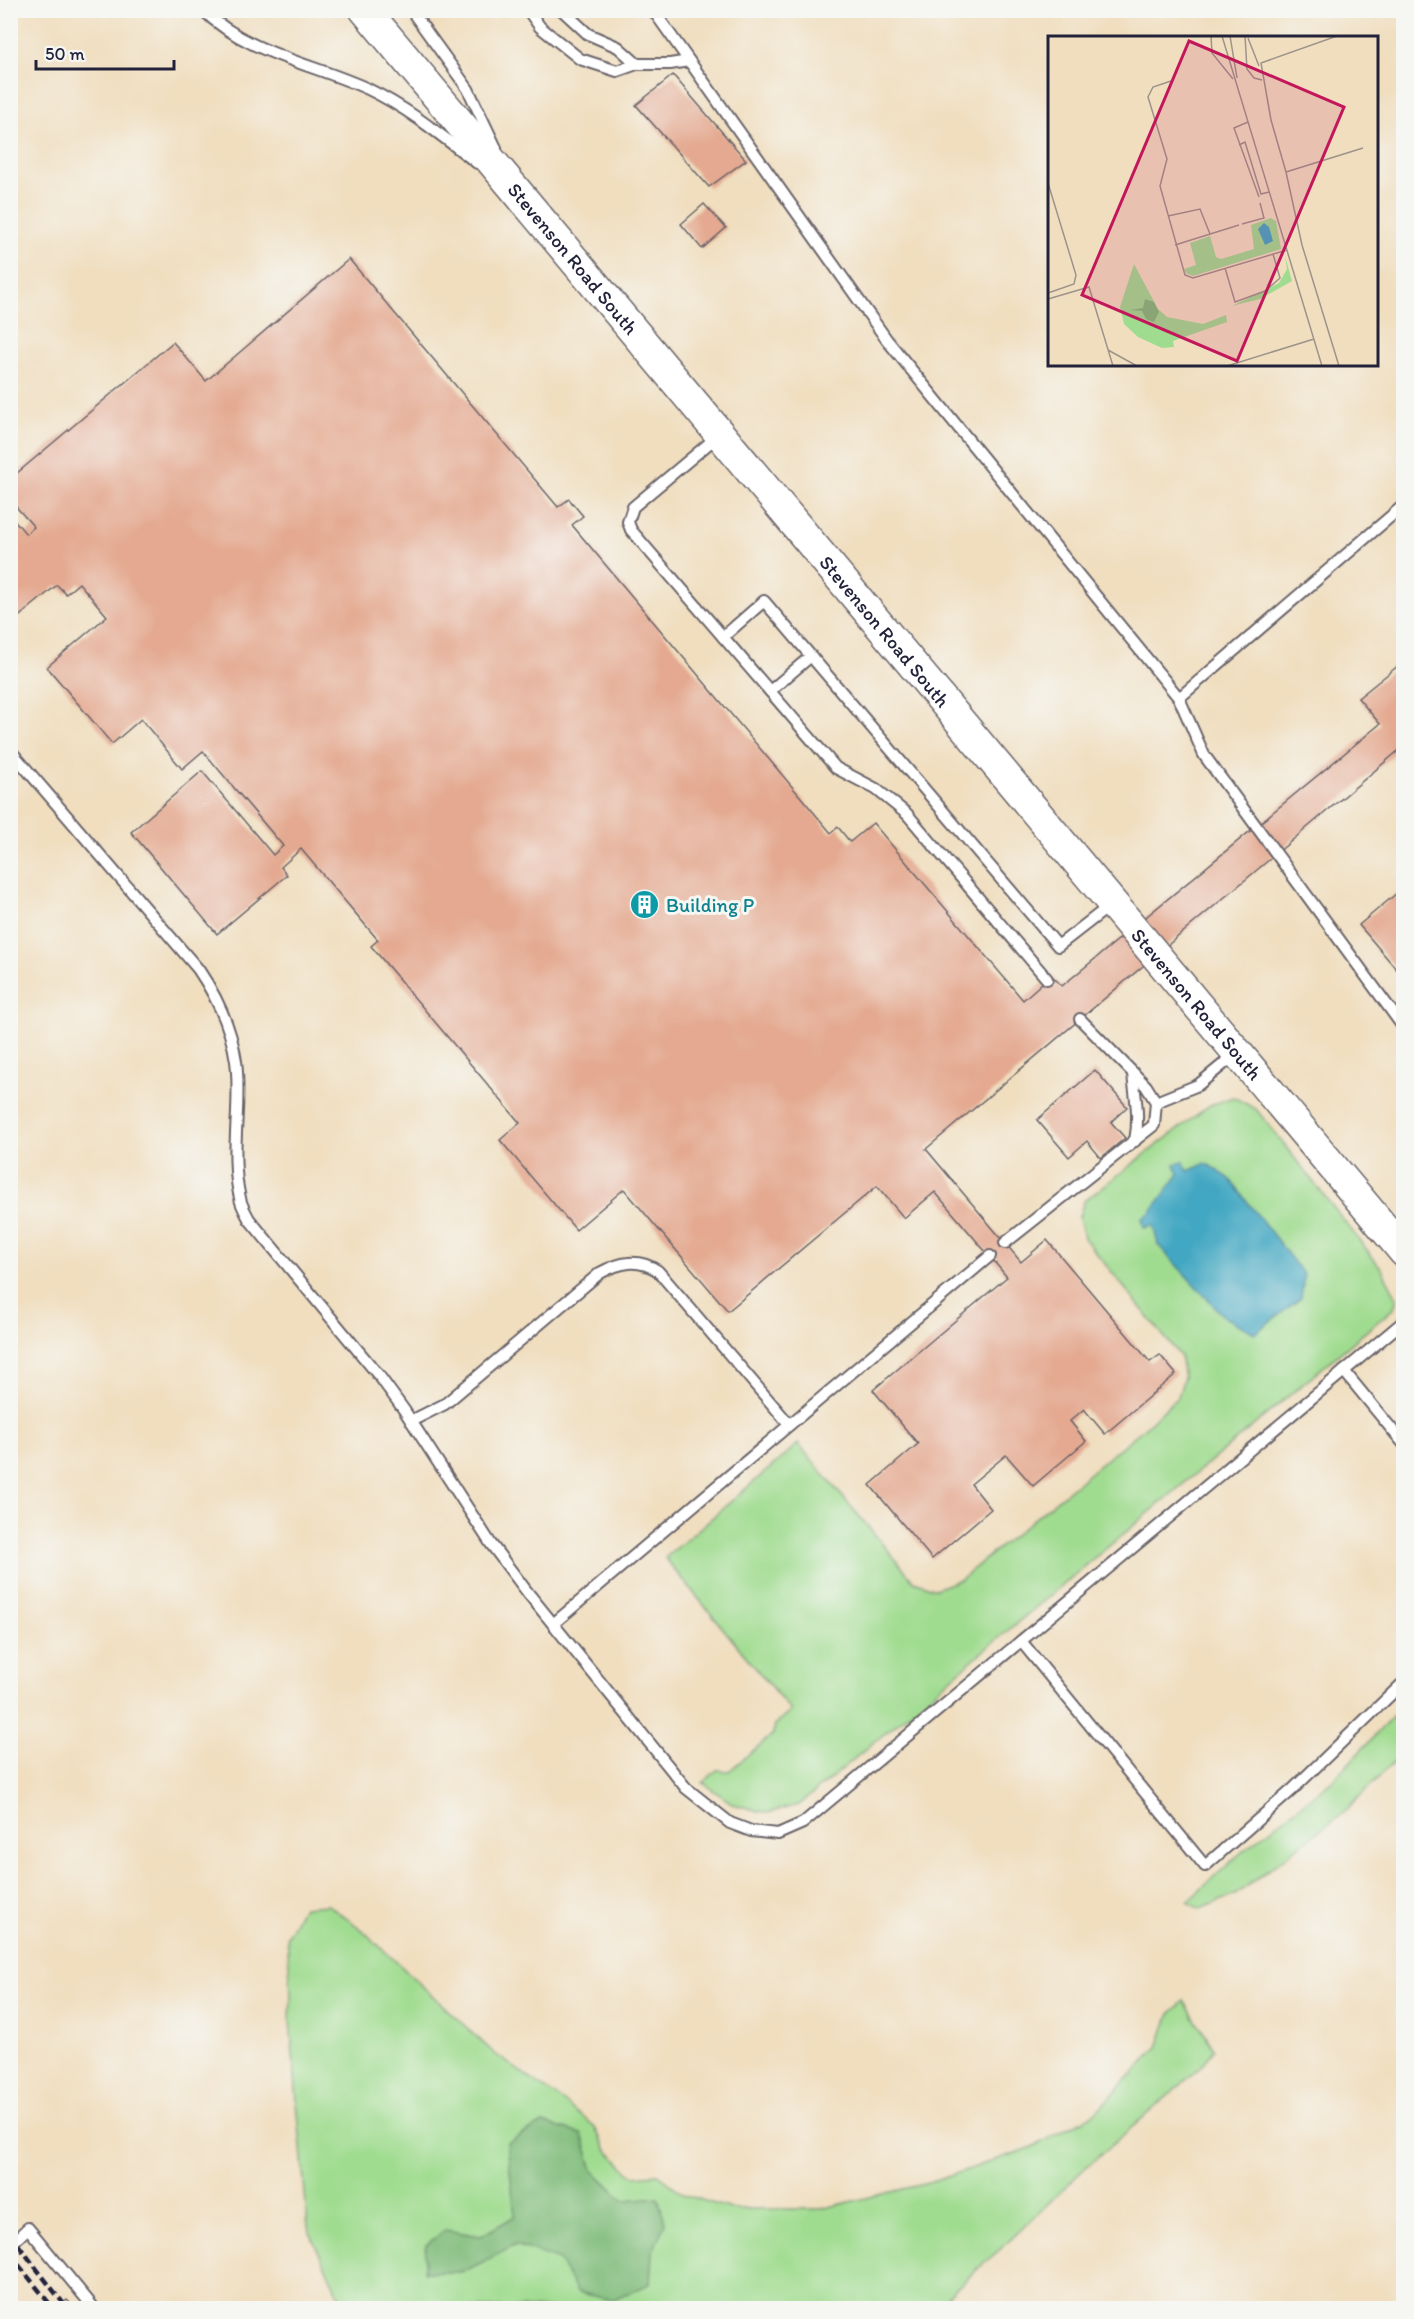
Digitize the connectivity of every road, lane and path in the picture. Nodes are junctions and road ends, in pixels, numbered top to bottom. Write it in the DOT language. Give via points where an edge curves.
graph roads {
  1 [pos="203,10"];
  2 [pos="365,10"];
  3 [pos="411,10"];
  4 [pos="528,10"];
  5 [pos="562,10"];
  6 [pos="653,10"];
  7 [pos="689,61"];
  8 [pos="638,64"];
  9 [pos="520,197"];
  10 [pos="719,435"];
  11 [pos="1404,505"];
  12 [pos="723,637"];
  13 [pos="811,656"];
  14 [pos="770,691"];
  15 [pos="1179,698"];
  16 [pos="10,750"];
  17 [pos="1112,904"];
  18 [pos="1047,979"];
  19 [pos="1080,1019"];
  20 [pos="1404,1028"];
  21 [pos="1237,1053"];
  22 [pos="1133,1073"];
  23 [pos="1156,1102"];
  24 [pos="1135,1140"];
  25 [pos="1005,1243"];
  26 [pos="1404,1252"];
  27 [pos="990,1256"];
  28 [pos="1404,1321"];
  29 [pos="1344,1371"];
  30 [pos="411,1421"];
  31 [pos="789,1424"];
  32 [pos="1404,1444"];
  33 [pos="554,1624"];
  34 [pos="1021,1641"];
  35 [pos="1404,1682"];
  36 [pos="10,2245"];
  37 [pos="94,2308"];
  1 -- 9 [label="lane" via="260,47 346,79 405,108"];
  2 -- 9 [label="main road, Stevenson Road South"];
  3 -- 9 [label="lane" via="468,89"];
  4 -- 8 [label="lane" via="540,27 580,59 617,71"];
  5 -- 8 [label="lane" via="588,34 618,47"];
  6 -- 7 [label="lane"];
  7 -- 8 [label="lane"];
  7 -- 15 [label="lane" via="887,340"];
  9 -- 10 [label="main road, Stevenson Road South"];
  10 -- 12 [label="lane" via="633,507 628,522 637,538"];
  10 -- 17 [label="main road, Stevenson Road South"];
  11 -- 15 [label="lane"];
  12 -- 13 [label="lane" via="764,601"];
  12 -- 14 [label="lane"];
  13 -- 14 [label="lane"];
  13 -- 17 [label="lane" via="1058,946"];
  14 -- 18 [label="lane" via="836,768 876,789 907,814"];
  15 -- 20 [label="lane" via="1204,755"];
  16 -- 30 [label="lane" via="211,989 224,1014 236,1062 236,1159 240,1199 249,1219 380,1377"];
  17 -- 21 [label="main road, Stevenson Road South"];
  19 -- 22 [label="lane"];
  21 -- 23 [label="lane" via="1198,1085"];
  21 -- 26 [label="main road, Stevenson Road South"];
  22 -- 23 [label="lane"];
  22 -- 24 [label="lane" via="1138,1107"];
  23 -- 24 [label="lane" via="1154,1125"];
  24 -- 25 [label="lane"];
  27 -- 31 [label="lane"];
  28 -- 29 [label="lane"];
  29 -- 32 [label="lane"];
  29 -- 34 [label="lane"];
  30 -- 31 [label="lane" via="445,1404 600,1273 616,1264 633,1262 647,1263 658,1271"];
  30 -- 33 [label="lane" via="491,1544"];
  31 -- 33 [label="lane"];
  33 -- 34 [label="lane" via="686,1788 730,1823 751,1831 778,1834 803,1823"];
  34 -- 35 [label="lane" via="1205,1866 1292,1790"];
  36 -- 37 [label="lane" via="27,2229"];
}
